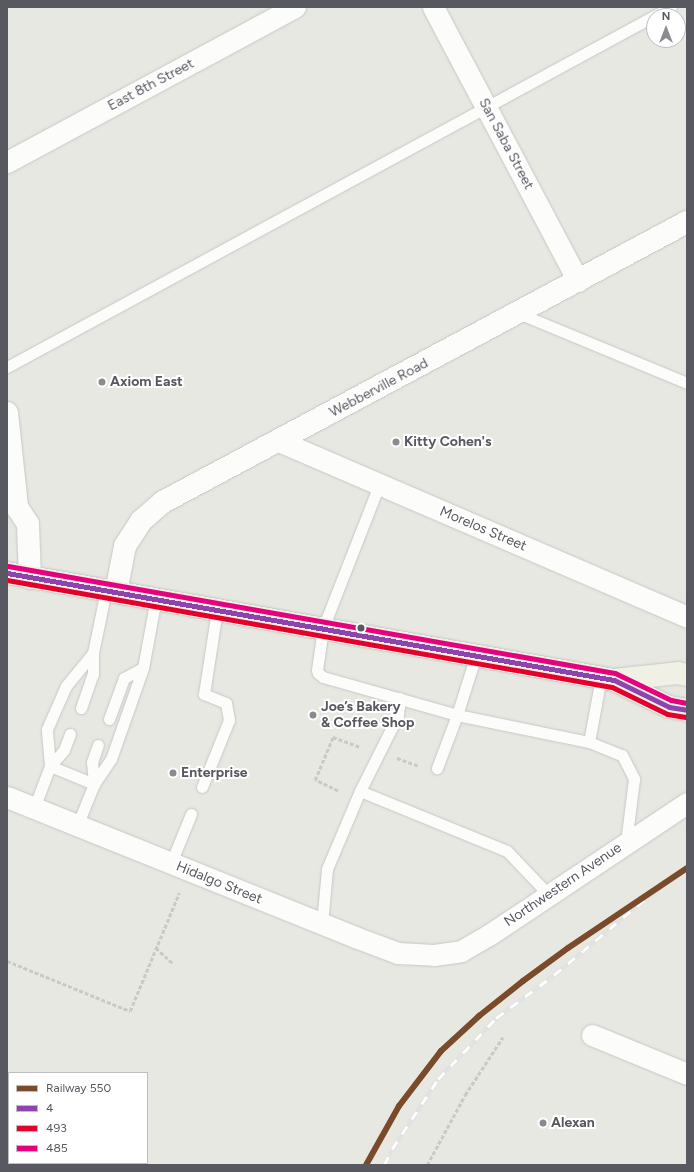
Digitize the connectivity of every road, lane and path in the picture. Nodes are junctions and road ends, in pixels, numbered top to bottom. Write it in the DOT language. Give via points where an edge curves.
graph roads {
  1 [pos="295,7"];
  2 [pos="433,7"];
  3 [pos="646,20"];
  4 [pos="487,107"];
  5 [pos="7,162"];
  6 [pos="687,222"];
  7 [pos="578,281"];
  8 [pos="517,313"];
  9 [pos="7,367"];
  10 [pos="687,383"];
  11 [pos="7,413"];
  12 [pos="279,441"];
  13 [pos="9,453"];
  14 [pos="380,485"];
  15 [pos="12,514"];
  16 [pos="7,573"];
  17 [pos="30,578"];
  18 [pos="111,591"];
  19 [pos="156,598"];
  20 [pos="217,610"];
  21 [pos="687,617"];
  22 [pos="323,628"];
  23 [pos="94,653"];
  24 [pos="476,655"];
  25 [pos="144,668"];
  26 [pos="687,675"];
  27 [pos="608,679"];
  28 [pos="400,698"];
  29 [pos="81,708"];
  30 [pos="687,710"];
  31 [pos="457,715"];
  32 [pos="109,719"];
  33 [pos="70,734"];
  34 [pos="589,742"];
  35 [pos="98,745"];
  36 [pos="362,747"];
  37 [pos="397,758"];
  38 [pos="50,766"];
  39 [pos="420,767"];
  40 [pos="437,768"];
  41 [pos="94,784"];
  42 [pos="202,787"];
  43 [pos="338,791"];
  44 [pos="360,791"];
  45 [pos="7,797"];
  46 [pos="687,803"];
  47 [pos="34,808"];
  48 [pos="191,814"];
  49 [pos="77,826"];
  50 [pos="626,843"];
  51 [pos="171,863"];
  52 [pos="179,893"];
  53 [pos="548,894"];
  54 [pos="322,924"];
  55 [pos="156,948"];
  56 [pos="434,956"];
  57 [pos="7,961"];
  58 [pos="174,964"];
  59 [pos="592,1035"];
  60 [pos="503,1036"];
  61 [pos="687,1074"];
  62 [pos="427,1165"];
  1 -- 5 [label="street, East 8th Street"];
  2 -- 4 [label="street, San Saba Street"];
  3 -- 4 [label="lane"];
  4 -- 7 [label="street, San Saba Street"];
  4 -- 9 [label="lane"];
  6 -- 7 [label="street, Webberville Road"];
  7 -- 8 [label="street, Webberville Road"];
  8 -- 10 [label="lane"];
  8 -- 12 [label="street, Webberville Road"];
  11 -- 13 [label="street"];
  12 -- 14 [label="street, Morelos Street"];
  12 -- 18 [label="street, Webberville Road" via="164,502 141,521 125,546"];
  13 -- 15 [label="street"];
  14 -- 21 [label="street, Morelos Street"];
  14 -- 22 [label="lane"];
  15 -- 17 [label="street" via="28,524"];
  16 -- 17 [label="main road"];
  17 -- 18 [label="main road"];
  18 -- 19 [label="main road"];
  18 -- 23 [label="lane"];
  19 -- 20 [label="main road"];
  19 -- 25 [label="lane"];
  20 -- 22 [label="main road"];
  20 -- 42 [label="lane" via="204,694 226,703 229,720"];
  22 -- 24 [label="main road"];
  22 -- 28 [label="lane" via="318,673"];
  23 -- 29 [label="lane" via="93,674"];
  23 -- 38 [label="lane" via="66,686 47,729"];
  24 -- 27 [label="main road"];
  24 -- 31 [label="lane"];
  25 -- 32 [label="lane" via="124,678"];
  25 -- 41 [label="lane" via="111,759"];
  26 -- 27 [label="main road" via="678,673"];
  27 -- 30 [label="main road" via="669,707"];
  27 -- 34 [label="lane"];
  28 -- 31 [label="lane"];
  28 -- 44 [label="lane" via="398,715"];
  31 -- 34 [label="lane"];
  31 -- 40 [label="lane"];
  33 -- 38 [label="lane" via="64,750"];
  34 -- 50 [label="lane" via="622,755 634,779"];
  35 -- 41 [label="lane" via="92,762"];
  36 -- 43 [label="path" via="333,737 315,780"];
  37 -- 39 [label="path"];
  38 -- 41 [label="lane"];
  38 -- 47 [label="lane"];
  41 -- 49 [label="lane"];
  44 -- 53 [label="lane" via="507,851"];
  44 -- 54 [label="lane" via="327,869"];
  45 -- 47 [label="street, Hidalgo Street"];
  46 -- 50 [label="street, Northwestern Avenue"];
  47 -- 49 [label="street, Hidalgo Street"];
  48 -- 51 [label="lane"];
  49 -- 51 [label="street, Hidalgo Street"];
  50 -- 53 [label="street, Northwestern Avenue"];
  51 -- 54 [label="street, Hidalgo Street"];
  52 -- 55 [label="path"];
  53 -- 56 [label="street, Northwestern Avenue" via="460,951"];
  54 -- 56 [label="street, Hidalgo Street" via="398,953"];
  55 -- 57 [label="path" via="130,1011"];
  55 -- 58 [label="path"];
  59 -- 61 [label="street"];
  60 -- 62 [label="path" via="465,1095"];
}
